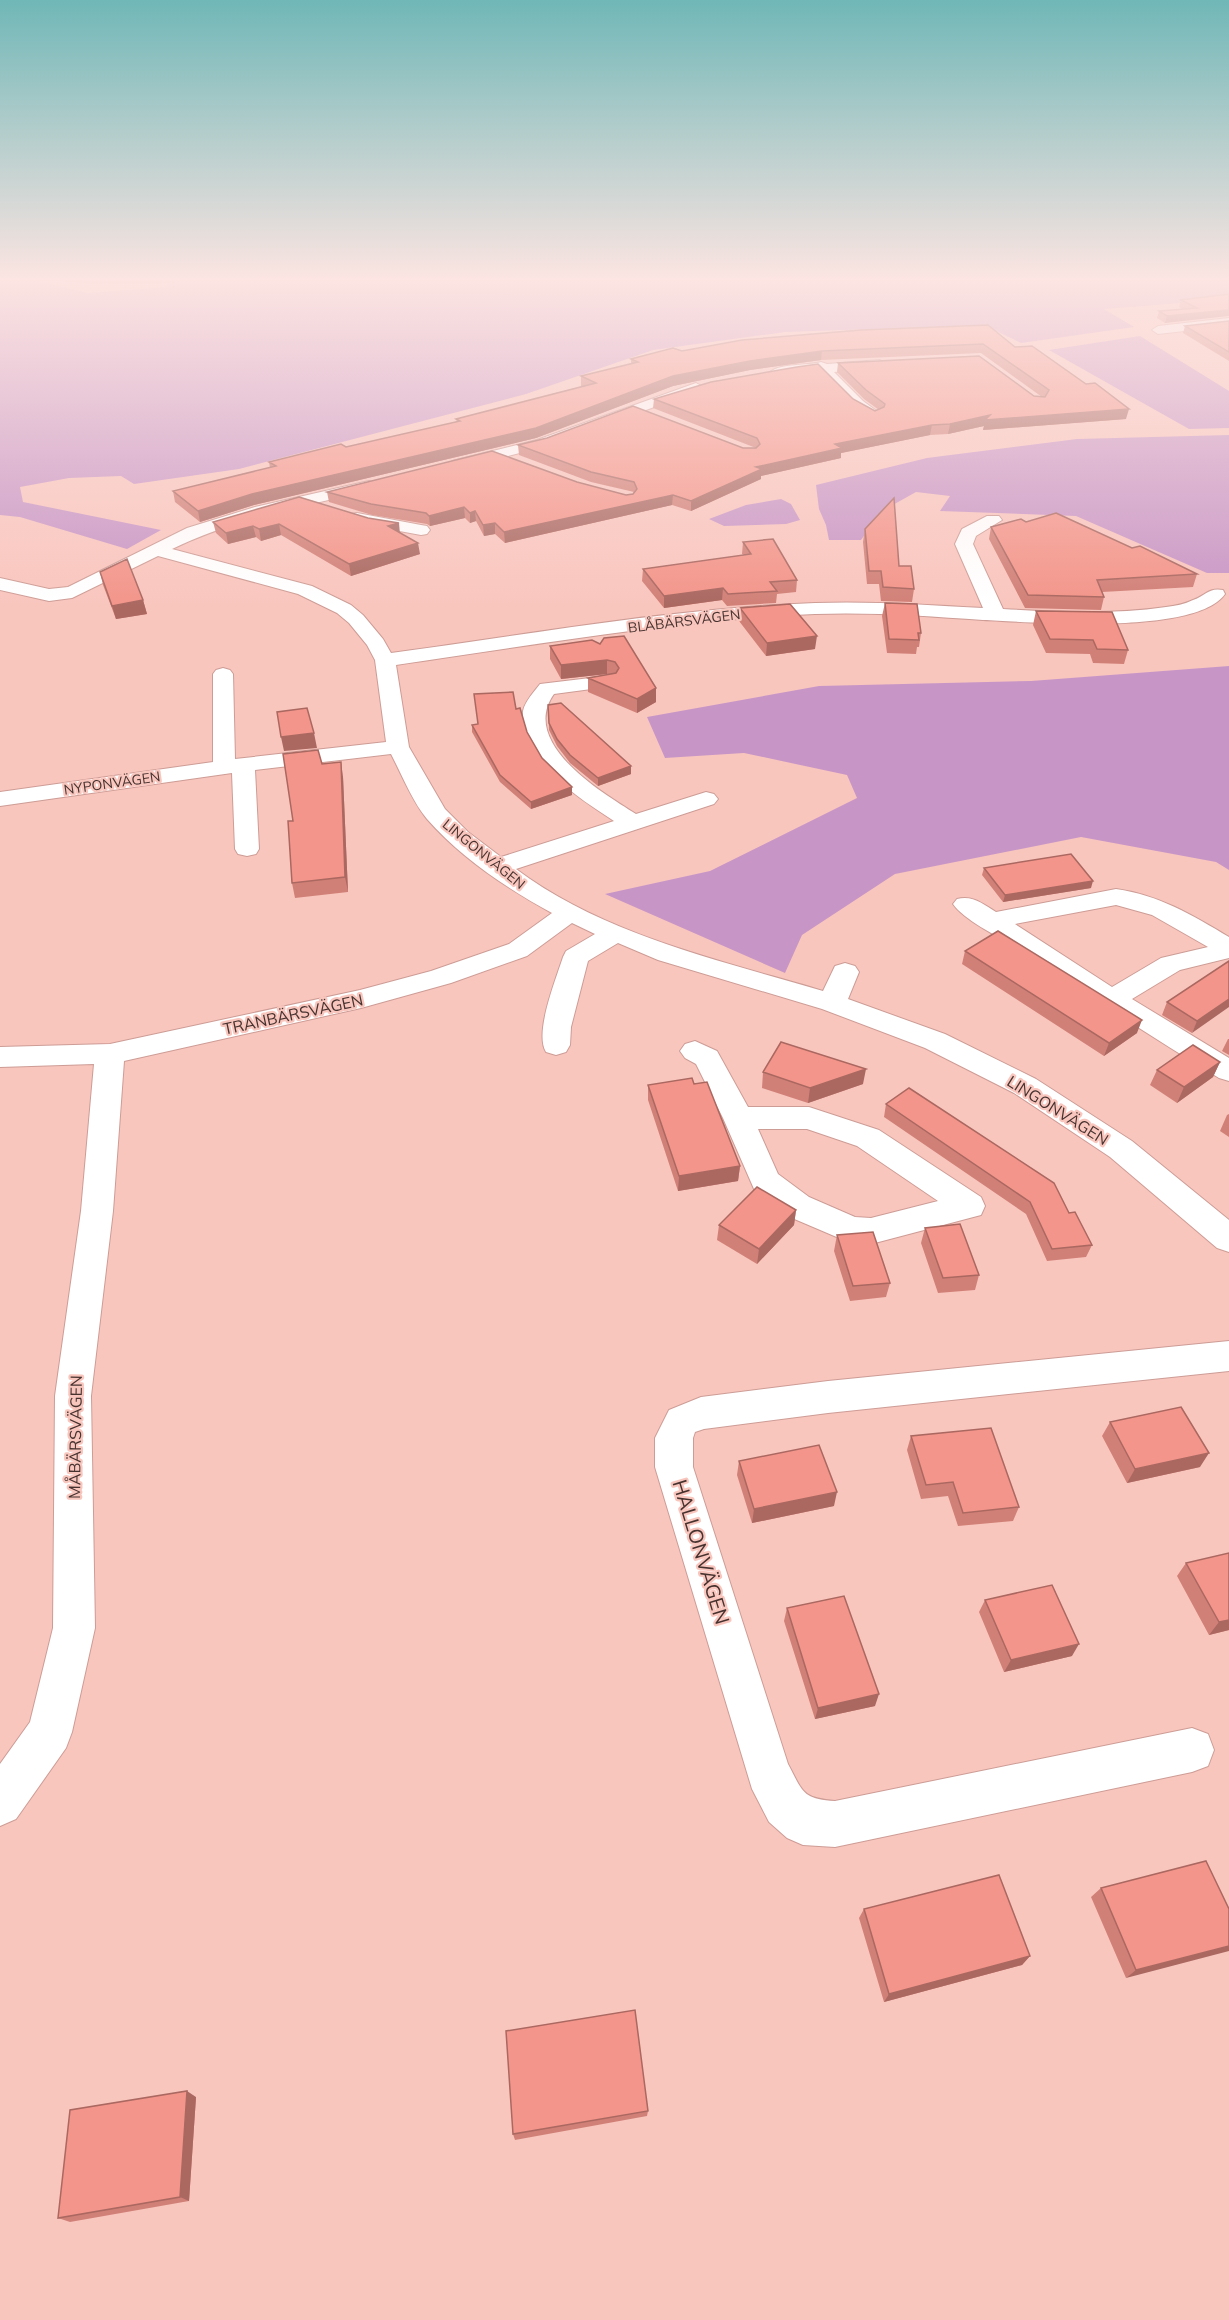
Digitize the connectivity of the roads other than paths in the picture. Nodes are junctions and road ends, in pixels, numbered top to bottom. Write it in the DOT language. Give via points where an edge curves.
graph roads {
  1 [pos="689,389"];
  2 [pos="844,389"];
  3 [pos="633,408"];
  4 [pos="876,415"];
  5 [pos="654,416"];
  6 [pos="496,455"];
  7 [pos="518,463"];
  8 [pos="439,469"];
  9 [pos="383,482"];
  10 [pos="304,502"];
  11 [pos="993,520"];
  12 [pos="420,530"];
  13 [pos="158,551"];
  14 [pos="0,584"];
  15 [pos="1216,594"];
  16 [pos="996,616"];
  17 [pos="516,643"];
  18 [pos="385,660"];
  19 [pos="537,673"];
  20 [pos="223,674"];
  21 [pos="607,682"];
  22 [pos="398,747"];
  23 [pos="234,766"];
  24 [pos="0,799"];
  25 [pos="706,799"];
  26 [pos="633,823"];
  27 [pos="247,849"];
  28 [pos="497,867"];
  29 [pos="966,904"];
  30 [pos="568,913"];
  31 [pos="991,921"];
  32 [pos="616,933"];
  33 [pos="1229,949"];
  34 [pos="845,972"];
  35 [pos="1112,999"];
  36 [pos="832,1003"];
  37 [pos="556,1045"];
  38 [pos="695,1051"];
  39 [pos="110,1054"];
  40 [pos="0,1057"];
  41 [pos="1229,1071"];
  42 [pos="738,1119"];
  43 [pos="1229,1239"];
  44 [pos="1229,1356"];
  45 [pos="1192,1750"];
  46 [pos="0,1803"];
  1 -- 3 [label="street"];
  2 -- 4 [label="street"];
  3 -- 5 [label="street"];
  3 -- 6 [label="street" via="542,443"];
  6 -- 7 [label="street"];
  6 -- 8 [label="street"];
  9 -- 10 [label="street"];
  10 -- 12 [label="street" via="370,522"];
  10 -- 13 [label="street" via="193,532"];
  11 -- 16 [label="street" via="968,533 964,544"];
  13 -- 14 [label="street" via="72,592 49,595"];
  13 -- 18 [label="street, LINGONVÄGEN" via="274,580 329,601 368,631"];
  15 -- 16 [label="street, BLÅBÄRSVÄGEN" via="1201,604 1124,616"];
  16 -- 17 [label="street, BLÅBÄRSVÄGEN" via="787,609"];
  17 -- 18 [label="street, BLÅBÄRSVÄGEN"];
  17 -- 19 [label="street"];
  18 -- 22 [label="street, LINGONVÄGEN"];
  19 -- 21 [label="street"];
  19 -- 26 [label="street" via="534,722 544,750 583,790"];
  20 -- 23 [label="street"];
  22 -- 23 [label="street, NYPONVÄGEN"];
  22 -- 28 [label="street, LINGONVÄGEN" via="435,813"];
  23 -- 24 [label="street, NYPONVÄGEN"];
  23 -- 27 [label="street"];
  25 -- 26 [label="street"];
  26 -- 28 [label="street"];
  28 -- 30 [label="street, LINGONVÄGEN"];
  29 -- 31 [label="street"];
  30 -- 32 [label="street, LINGONVÄGEN"];
  30 -- 39 [label="street, TRANBÄRSVÄGEN" via="518,950 441,977 361,999"];
  31 -- 33 [label="street" via="1116,897 1130,898 1161,909"];
  31 -- 35 [label="street"];
  32 -- 36 [label="street, LINGONVÄGEN" via="668,954"];
  32 -- 37 [label="street" via="576,957 557,1027"];
  33 -- 35 [label="street" via="1171,964"];
  34 -- 36 [label="street"];
  35 -- 41 [label="street"];
  36 -- 43 [label="street, LINGONVÄGEN" via="935,1041 1025,1086 1121,1149"];
  38 -- 42 [label="street" via="707,1058"];
  39 -- 40 [label="street, TRANBÄRSVÄGEN"];
  39 -- 46 [label="street, MÅBÄRSVÄGEN" via="97,1210 73,1396 74,1628 50,1732"];
  42 -- 42 [label="street" via="809,1118 868,1138 969,1206 871,1231 851,1229 797,1206 765,1181"];
  44 -- 45 [label="street, HALLONVÄGEN" via="701,1413 682,1421 674,1437 674,1467 768,1773 785,1806 803,1822 835,1824"];
}
